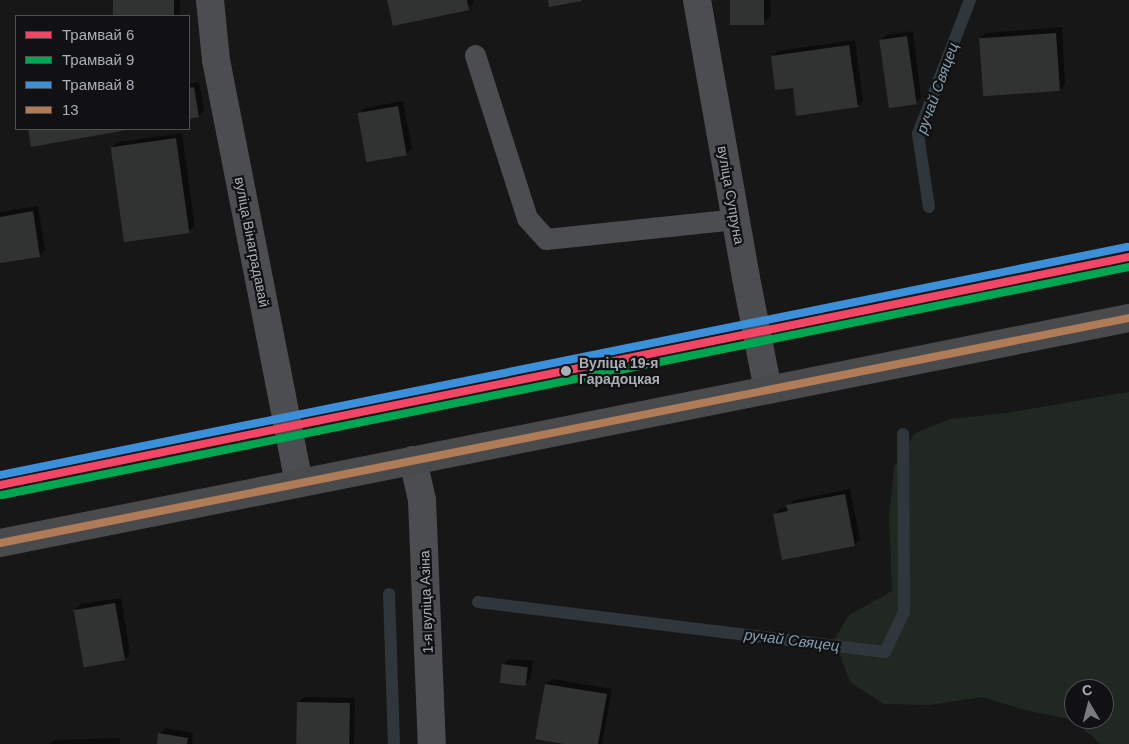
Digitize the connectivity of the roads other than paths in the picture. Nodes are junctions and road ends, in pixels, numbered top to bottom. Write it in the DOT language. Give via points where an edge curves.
graph roads {
  1 [pos="210,0"];
  2 [pos="697,0"];
  3 [pos="475,55"];
  4 [pos="735,219"];
  5 [pos="1129,318"];
  6 [pos="768,390"];
  7 [pos="413,460"];
  8 [pos="299,483"];
  9 [pos="0,543"];
  10 [pos="432,744"];
  1 -- 8 [label="street, вуліца Вінаградавай" via="216,60"];
  2 -- 4 [label="street, вуліца Супруна"];
  3 -- 4 [label="lane" via="527,218 546,239"];
  4 -- 6 [label="street, вуліца Супруна"];
  5 -- 6 [label="main road"];
  6 -- 7 [label="main road"];
  7 -- 8 [label="main road"];
  7 -- 10 [label="street, 1-я вуліца Азіна" via="422,500"];
  8 -- 9 [label="main road"];
}
